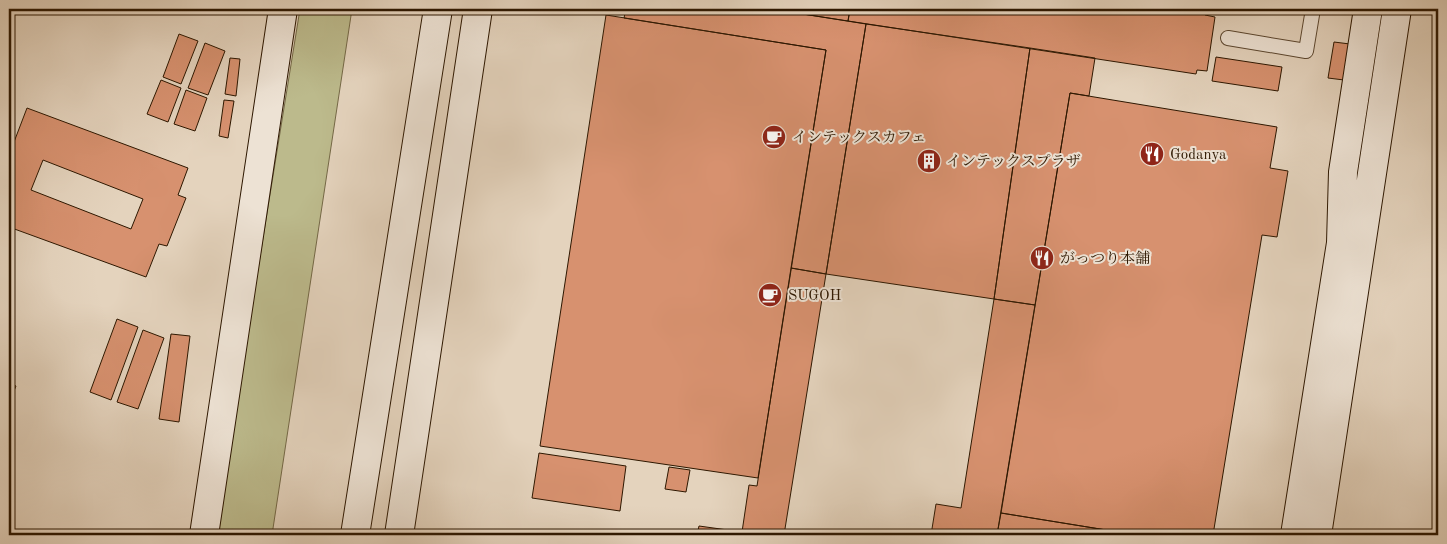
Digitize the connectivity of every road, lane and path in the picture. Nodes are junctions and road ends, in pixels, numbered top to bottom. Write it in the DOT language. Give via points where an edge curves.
graph roads {
  1 [pos="283,9"];
  2 [pos="438,9"];
  3 [pos="478,9"];
  4 [pos="1313,9"];
  5 [pos="1368,9"];
  6 [pos="1397,9"];
  7 [pos="1228,38"];
  8 [pos="204,535"];
  9 [pos="355,535"];
  10 [pos="399,535"];
  11 [pos="1295,535"];
  12 [pos="1317,535"];
  1 -- 8 [label="street"];
  2 -- 9 [label="street"];
  3 -- 10 [label="street"];
  4 -- 7 [label="lane" via="1306,51"];
  5 -- 11 [label="street" via="1343,172 1341,243"];
  6 -- 12 [label="street"];
}
